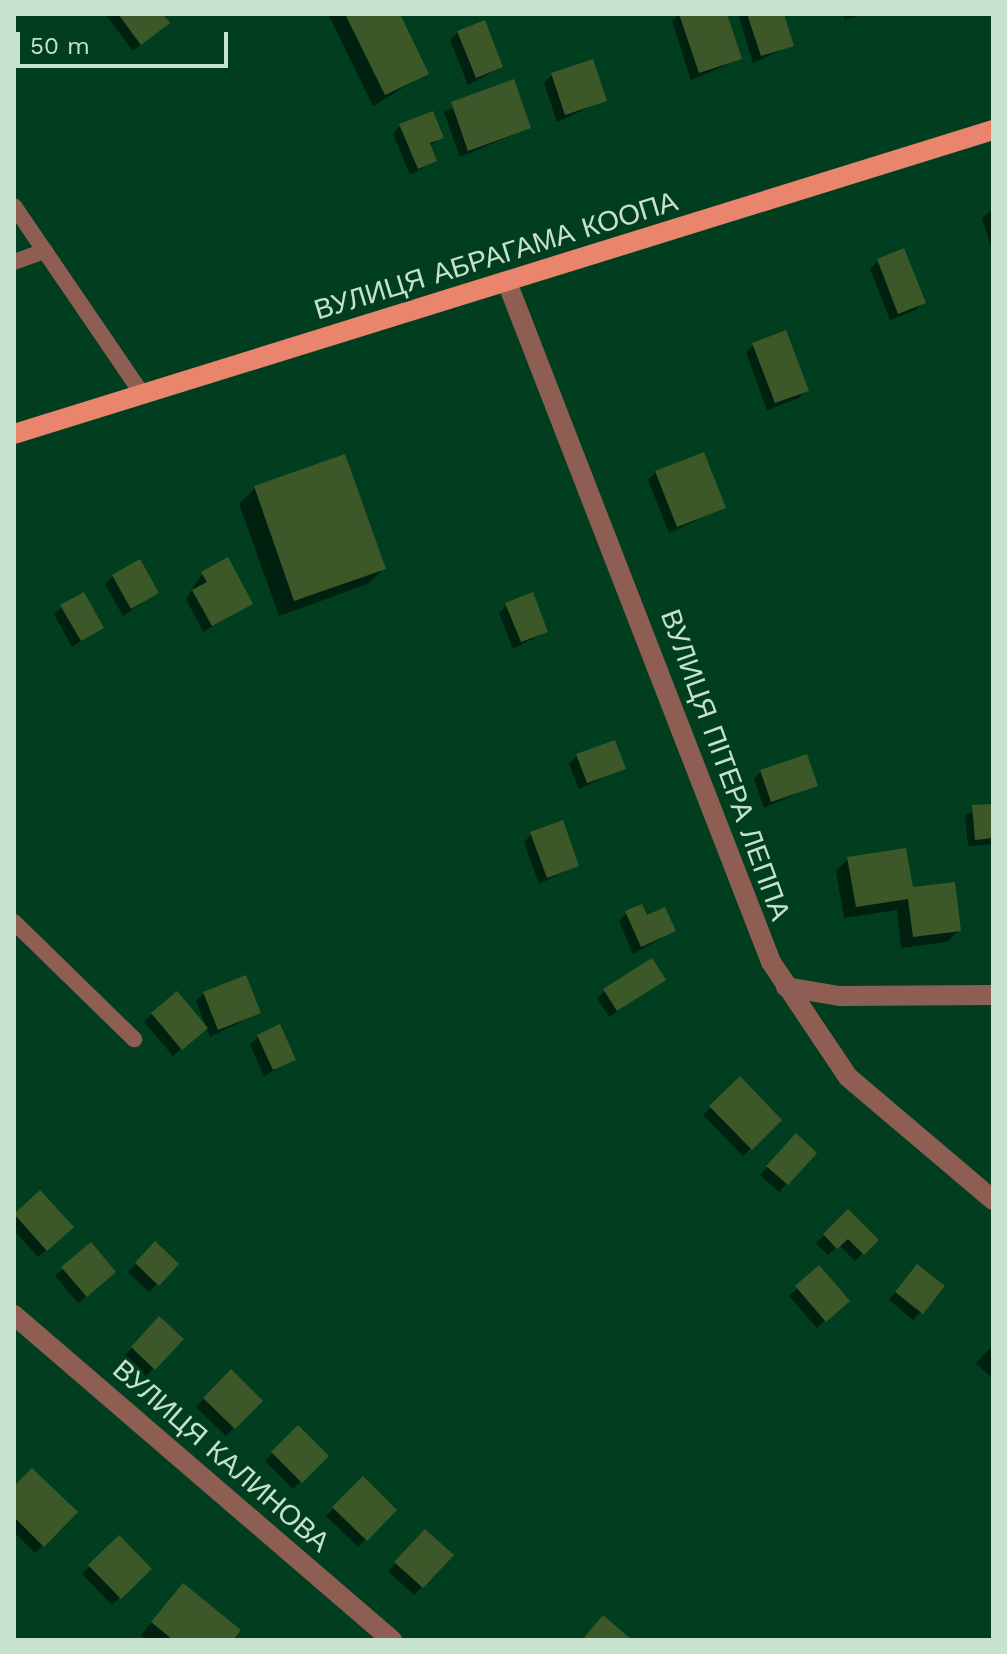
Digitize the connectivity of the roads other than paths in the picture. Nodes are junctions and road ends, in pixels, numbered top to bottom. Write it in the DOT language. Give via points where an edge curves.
graph roads {
  1 [pos="993,130"];
  2 [pos="14,206"];
  3 [pos="45,251"];
  4 [pos="14,262"];
  5 [pos="507,282"];
  6 [pos="143,395"];
  7 [pos="14,434"];
  8 [pos="14,922"];
  9 [pos="786,987"];
  10 [pos="993,995"];
  11 [pos="134,1039"];
  12 [pos="993,1200"];
  13 [pos="14,1315"];
  14 [pos="392,1640"];
  1 -- 5 [label="main road, ВУЛИЦЯ АБРАГАМА КООПА"];
  2 -- 3 [label="lane"];
  3 -- 4 [label="lane"];
  3 -- 6 [label="lane"];
  5 -- 6 [label="main road, ВУЛИЦЯ АБРАГАМА КООПА"];
  5 -- 9 [label="street, ВУЛИЦЯ ПІТЕРА ЛЕППА" via="631,591 743,900"];
  6 -- 7 [label="main road, ВУЛИЦЯ АБРАГАМА КООПА"];
  8 -- 11 [label="lane"];
  9 -- 10 [label="street" via="854,997"];
  9 -- 12 [label="street, ВУЛИЦЯ ПІТЕРА ЛЕППА" via="848,1077"];
  13 -- 14 [label="street, ВУЛИЦЯ КАЛИНОВА"];
}
